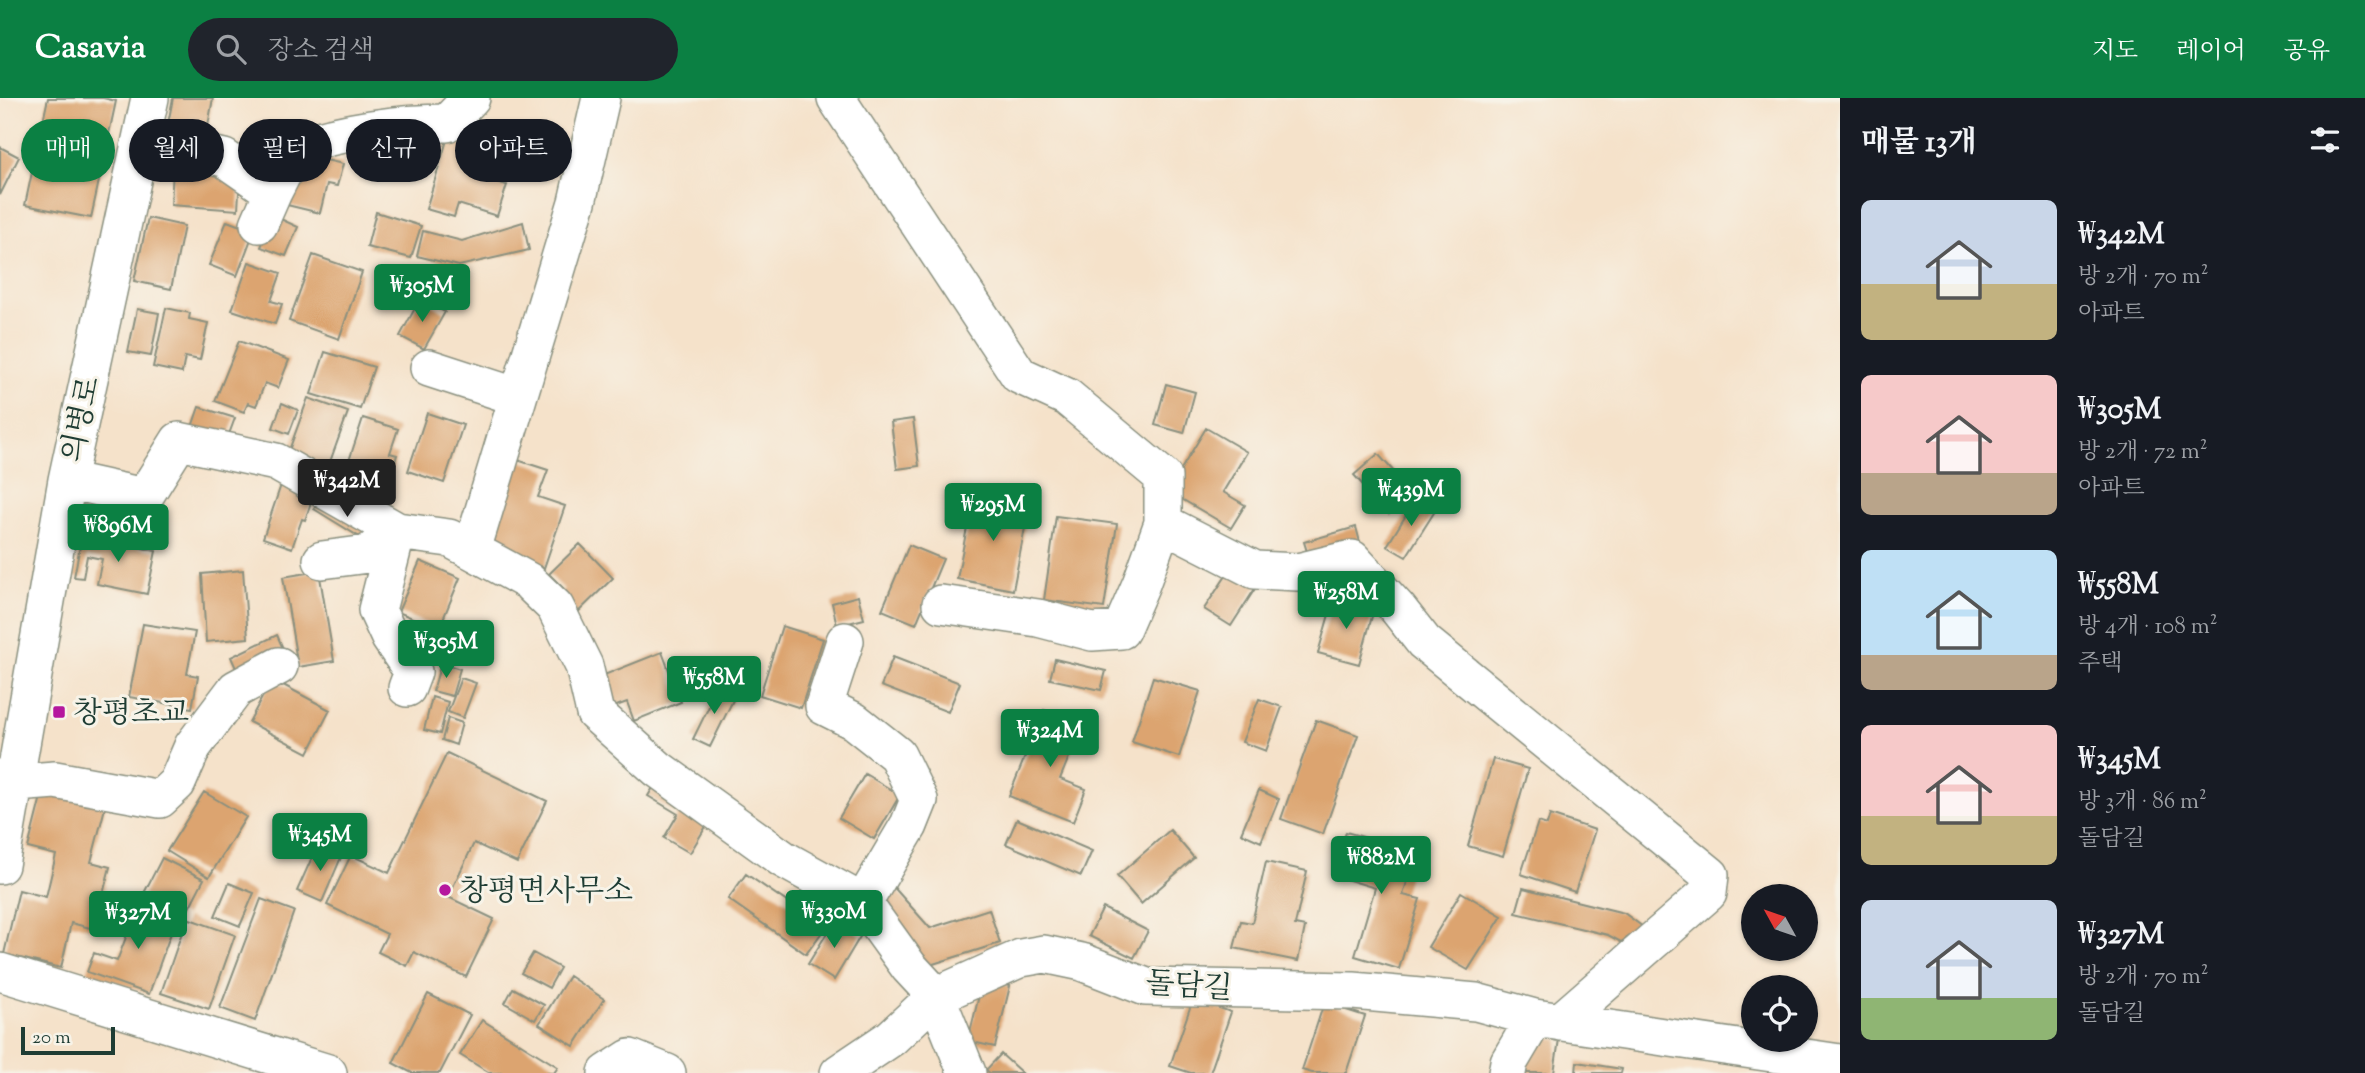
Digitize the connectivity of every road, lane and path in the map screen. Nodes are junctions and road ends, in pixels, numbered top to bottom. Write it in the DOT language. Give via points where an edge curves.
graph roads {
  1 [pos="150,98"];
  2 [pos="471,98"];
  3 [pos="601,98"];
  4 [pos="836,98"];
  5 [pos="146,119"];
  6 [pos="224,158"];
  7 [pos="133,182"];
  8 [pos="429,368"];
  9 [pos="518,397"];
  10 [pos="67,480"];
  11 [pos="1163,523"];
  12 [pos="397,531"];
  13 [pos="472,550"];
  14 [pos="322,560"];
  15 [pos="940,604"];
  16 [pos="845,641"];
  17 [pos="279,666"];
  18 [pos="407,688"];
  19 [pos="8,780"];
  20 [pos="0,866"];
  21 [pos="863,903"];
  22 [pos="0,972"];
  23 [pos="936,996"];
  24 [pos="1548,1020"];
  25 [pos="1840,1063"];
  26 [pos="328,1073"];
  27 [pos="607,1073"];
  28 [pos="667,1073"];
  29 [pos="839,1073"];
  30 [pos="967,1073"];
  31 [pos="1507,1073"];
  1 -- 5 [label="street, 의병로"];
  2 -- 6 [label="street" via="447,123 381,129 296,147 266,208"];
  3 -- 9 [label="street" via="577,202"];
  4 -- 11 [label="street" via="1019,375 1067,397 1163,477"];
  7 -- 10 [label="street, 의병로"];
  8 -- 9 [label="street"];
  9 -- 13 [label="street"];
  10 -- 12 [label="street" via="144,497 179,441 276,462"];
  10 -- 19 [label="street, 의병로"];
  11 -- 15 [label="street" via="1121,629 1092,632 1038,618"];
  11 -- 24 [label="street" via="1255,570 1298,572 1352,559 1424,642 1710,874 1707,893"];
  12 -- 13 [label="street" via="449,538"];
  12 -- 14 [label="street" via="368,554"];
  12 -- 18 [label="street" via="377,610 413,672"];
  13 -- 21 [label="street" via="528,581 555,607 584,666 595,713 658,769 783,859"];
  16 -- 21 [label="street" via="824,706 854,721 897,755 919,800"];
  17 -- 19 [label="street" via="236,689 193,746 177,783 160,799 55,780"];
  19 -- 20 [label="street, 의병로"];
  21 -- 23 [label="street"];
  22 -- 26 [label="street"];
  23 -- 24 [label="street, 돌담길" via="1021,958 1044,954 1082,962 1146,987 1366,992 1476,1002"];
  23 -- 29 [label="street, 돌담길" via="891,1038"];
  23 -- 30 [label="street"];
  24 -- 25 [label="street, 돌담길"];
  24 -- 31 [label="street" via="1509,1062"];
  27 -- 28 [label="street" via="631,1058"];
}
